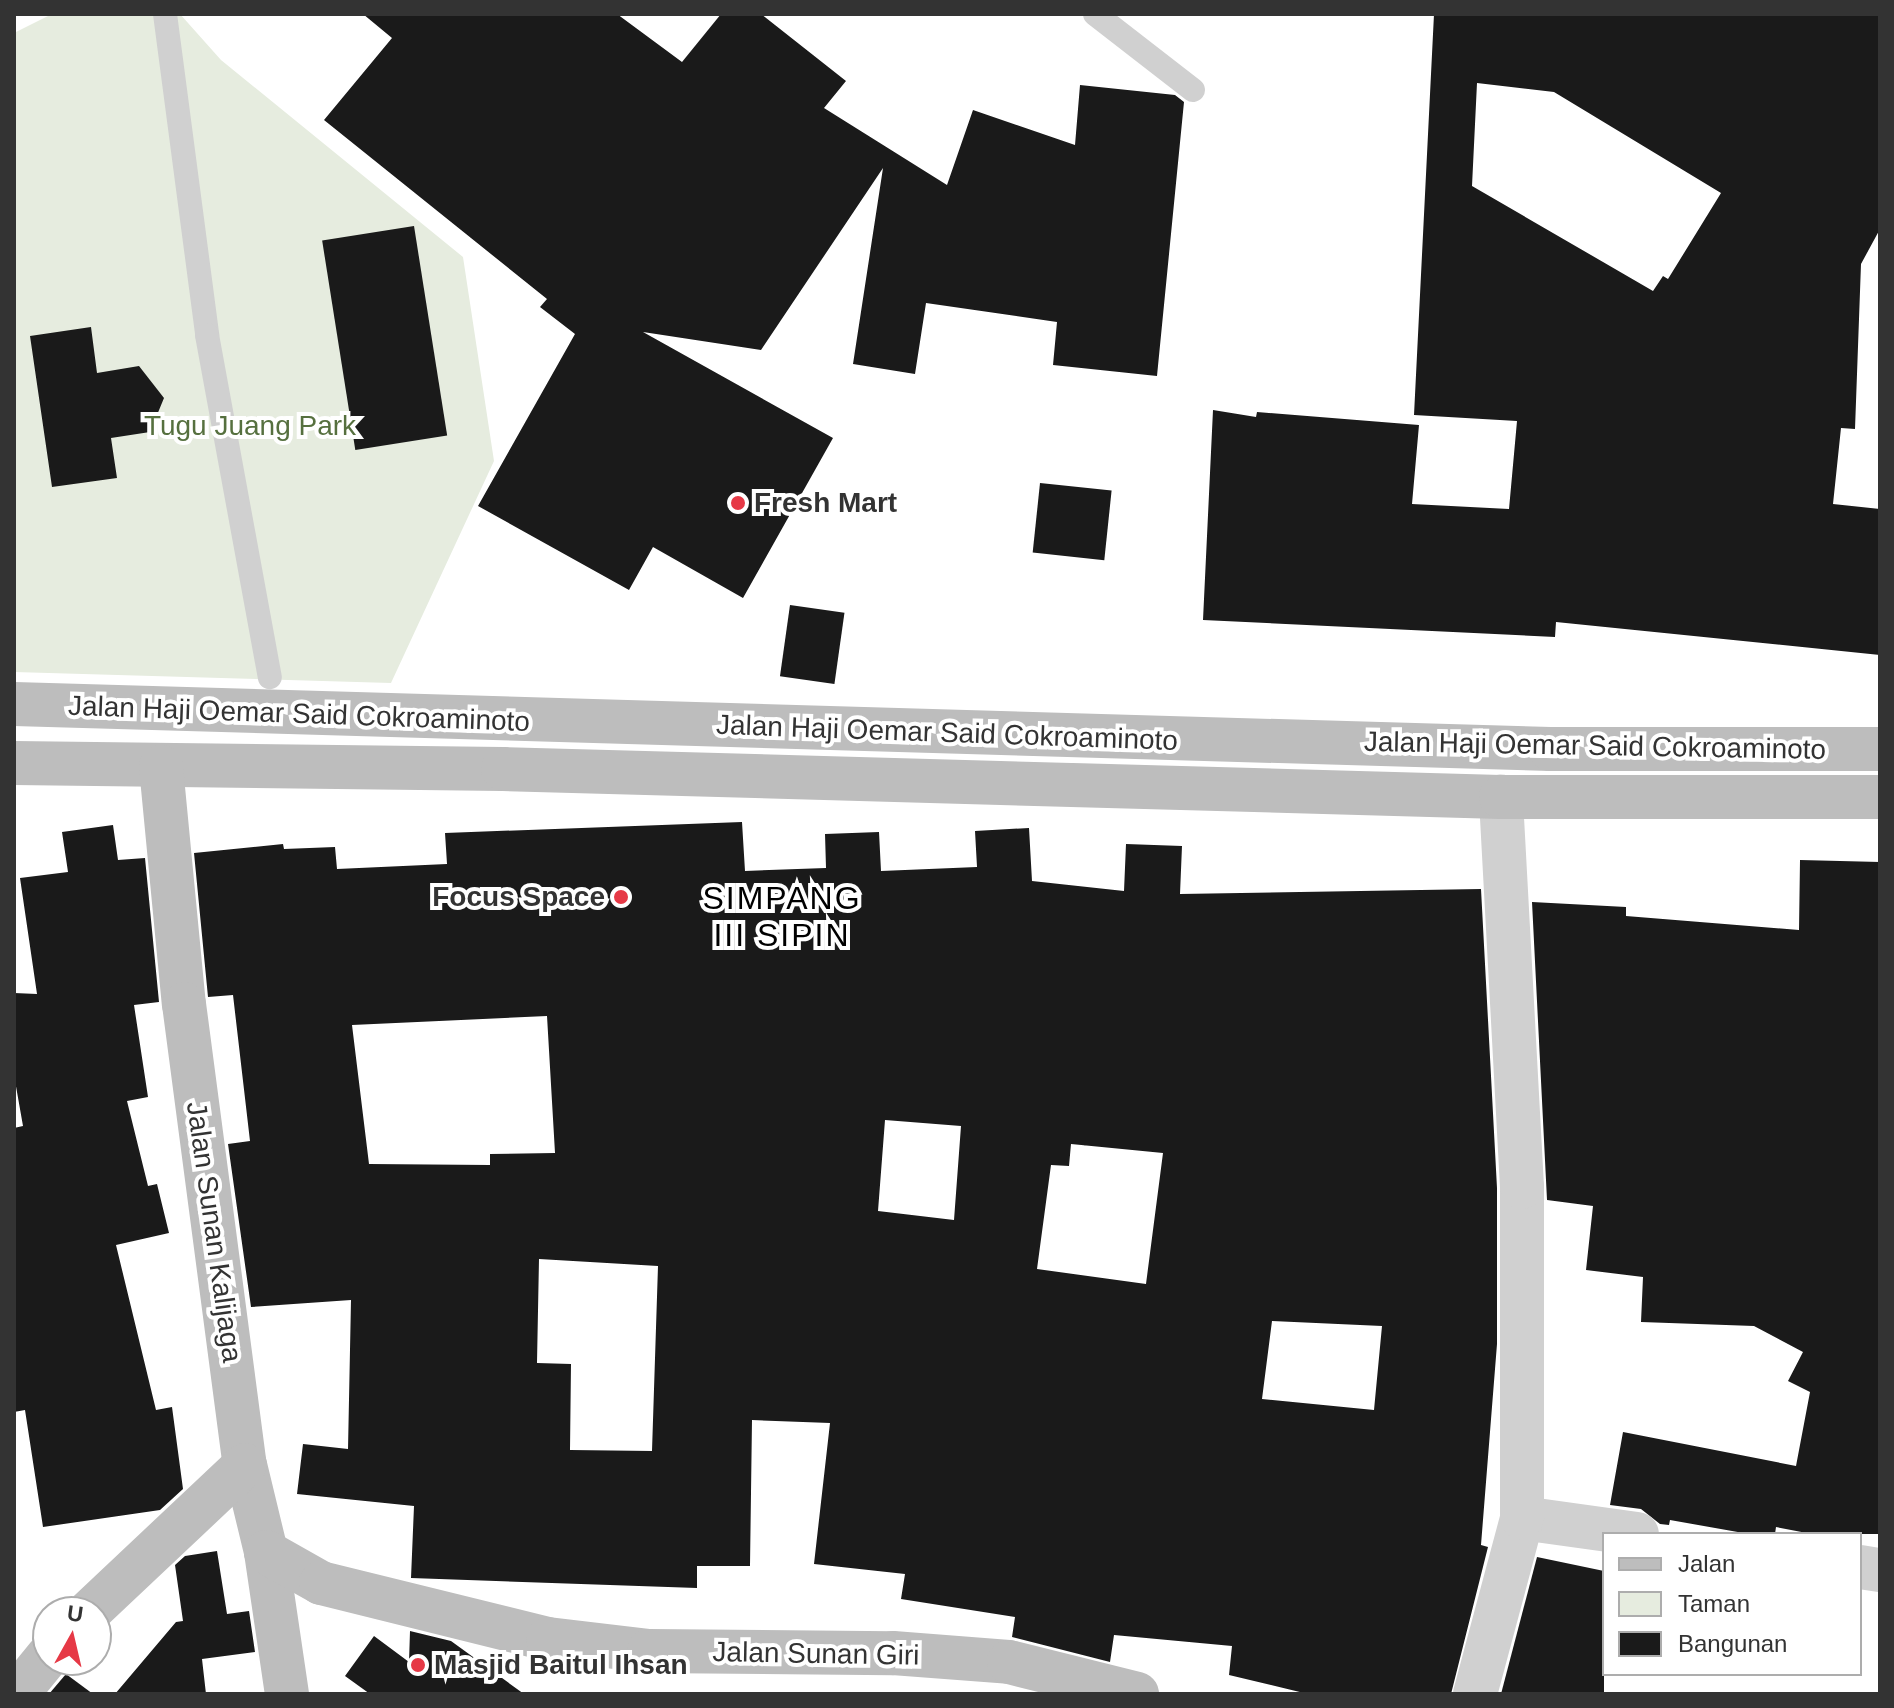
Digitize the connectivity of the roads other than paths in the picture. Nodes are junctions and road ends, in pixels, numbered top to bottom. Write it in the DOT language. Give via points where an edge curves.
graph roads {
  1 [pos="165,14"];
  2 [pos="1095,14"];
  3 [pos="1193,90"];
  4 [pos="270,677"];
  5 [pos="14,704"];
  6 [pos="1880,749"];
  7 [pos="14,763"];
  8 [pos="161,767"];
  9 [pos="1501,797"];
  10 [pos="1880,797"];
  11 [pos="245,1465"];
  12 [pos="1522,1518"];
  13 [pos="1623,1532"];
  14 [pos="266,1552"];
  15 [pos="106,1596"];
  16 [pos="32,1676"];
  17 [pos="17,1694"];
  18 [pos="287,1694"];
  19 [pos="1137,1694"];
  20 [pos="1475,1694"];
  1 -- 4 [label="lane" via="207,335"];
  2 -- 3 [label="lane"];
  5 -- 6 [label="main road, Jalan Haji Oemar Said Cokroaminoto" via="1550,749"];
  7 -- 8 [label="main road, Jalan Haji Oemar Said Cokroaminoto"];
  8 -- 9 [label="main road, Jalan Haji Oemar Said Cokroaminoto" via="503,769"];
  8 -- 11 [label="main road, Jalan Sunan Kalijaga" via="184,1004"];
  9 -- 10 [label="main road, Jalan Haji Oemar Said Cokroaminoto"];
  9 -- 12 [label="street" via="1522,1187"];
  11 -- 14 [label="main road, Jalan Sunan Kalijaga"];
  11 -- 15 [label="main road"];
  12 -- 13 [label="street"];
  12 -- 20 [label="street"];
  14 -- 18 [label="main road, Jalan Sunan Kalijaga"];
  14 -- 19 [label="main road, Jalan Sunan Giri" via="321,1583 548,1639 649,1651 893,1653 1009,1662"];
  16 -- 17 [label="main road"];
}
